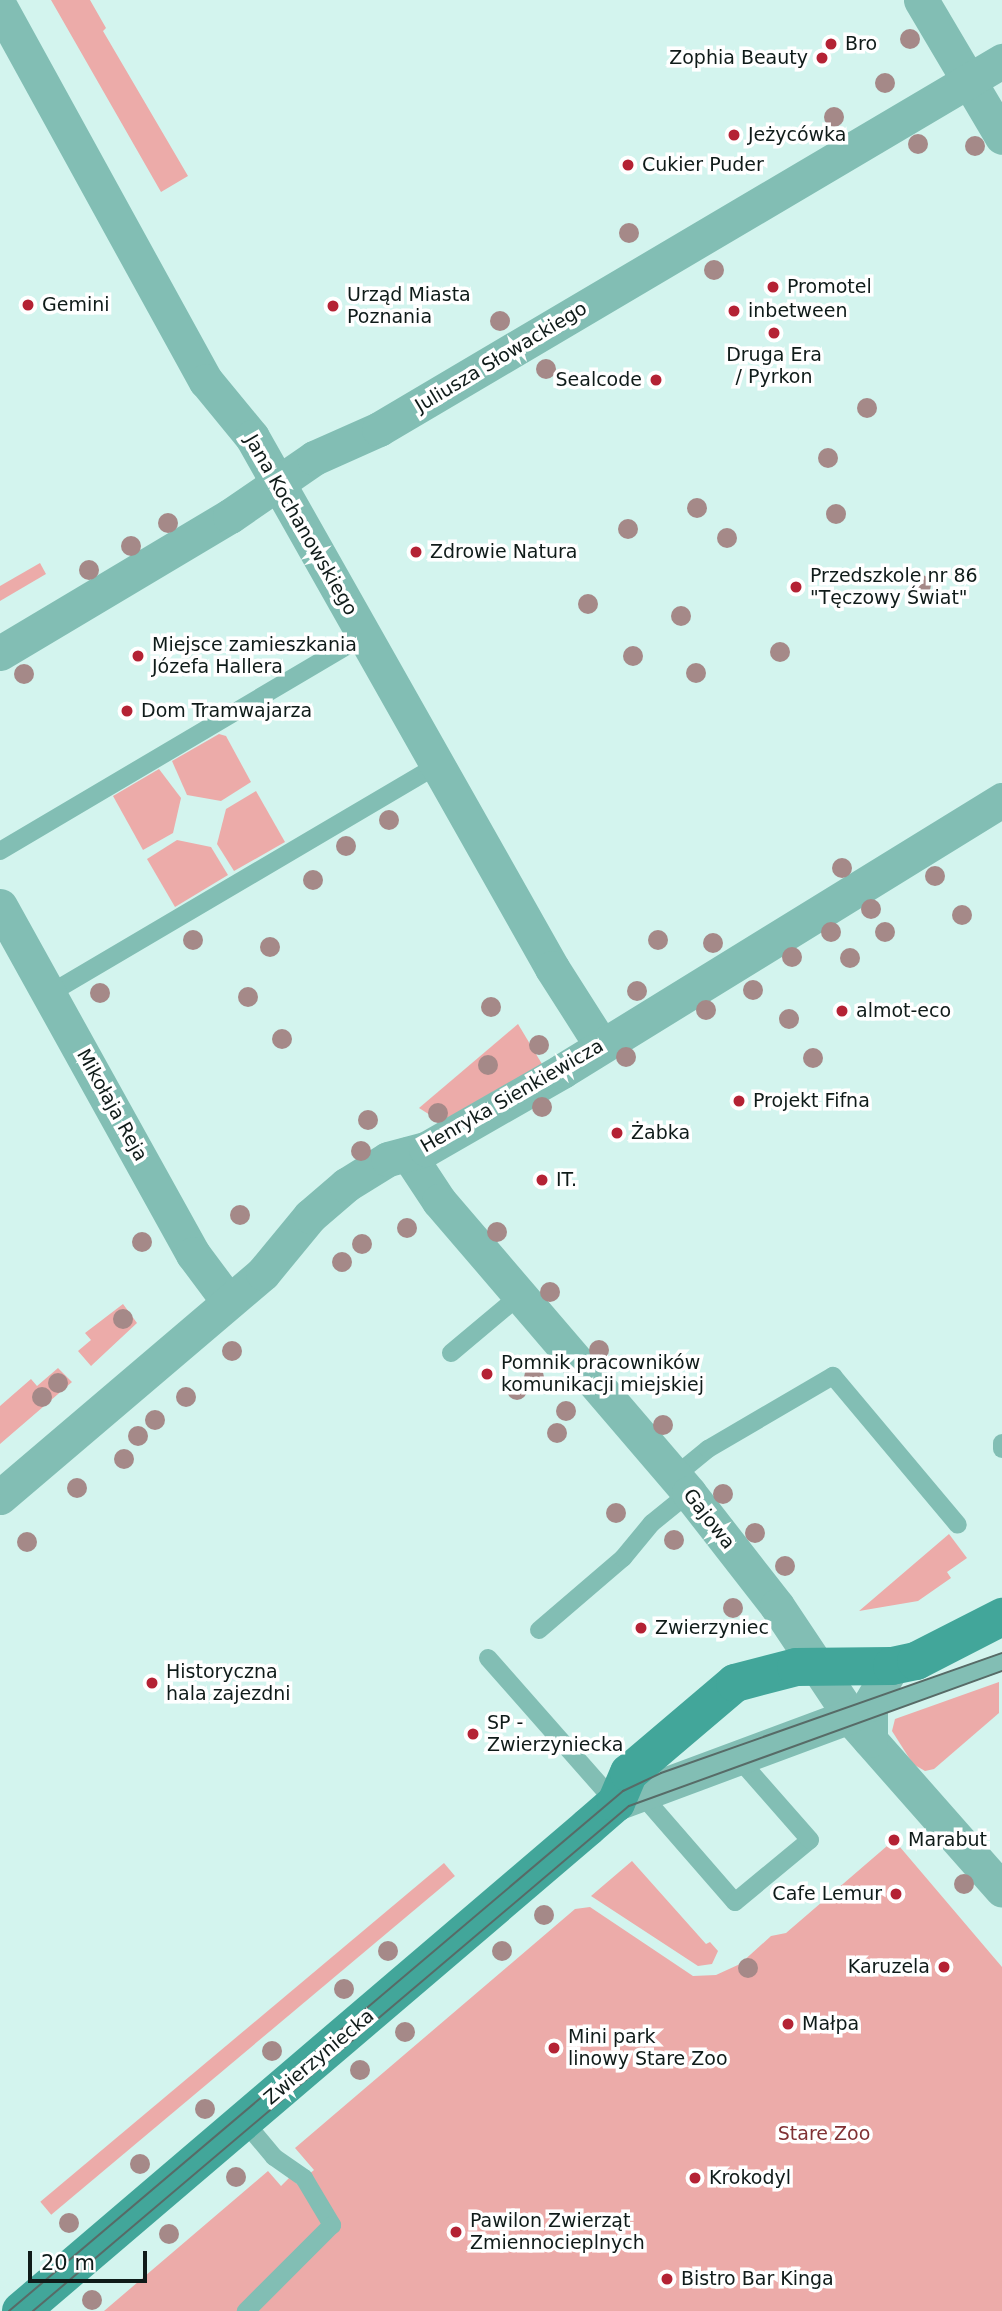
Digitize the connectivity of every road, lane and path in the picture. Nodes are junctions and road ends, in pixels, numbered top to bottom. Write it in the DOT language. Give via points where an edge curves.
graph roads {
  1 [pos="921,0"];
  2 [pos="0,7"];
  3 [pos="1002,61"];
  4 [pos="968,80"];
  5 [pos="1002,137"];
  6 [pos="278,483"];
  7 [pos="365,635"];
  8 [pos="0,653"];
  9 [pos="438,765"];
  10 [pos="1002,800"];
  11 [pos="0,851"];
  12 [pos="0,906"];
  13 [pos="49,994"];
  14 [pos="601,1045"];
  15 [pos="408,1154"];
  16 [pos="519,1296"];
  17 [pos="228,1301"];
  18 [pos="451,1353"];
  19 [pos="1002,1443"];
  20 [pos="1002,1448"];
  21 [pos="682,1485"];
  22 [pos="0,1497"];
  23 [pos="958,1525"];
  24 [pos="1002,1617"];
  25 [pos="539,1630"];
  26 [pos="488,1658"];
  27 [pos="904,1664"];
  28 [pos="998,1664"];
  29 [pos="817,1666"];
  30 [pos="863,1722"];
  31 [pos="737,1756"];
  32 [pos="628,1798"];
  33 [pos="1002,1890"];
  34 [pos="244,2121"];
  35 [pos="21,2311"];
  36 [pos="247,2311"];
  1 -- 4 [label="street"];
  2 -- 6 [label="street, Jana Kochanowskiego" via="206,381 252,437"];
  3 -- 4 [label="street, Juliusza Słowackiego"];
  4 -- 5 [label="street"];
  4 -- 6 [label="street, Juliusza Słowackiego" via="379,429 321,454"];
  6 -- 7 [label="street, Jana Kochanowskiego"];
  6 -- 8 [label="street, Juliusza Słowackiego"];
  7 -- 9 [label="street, Jana Kochanowskiego"];
  7 -- 11 [label="lane"];
  9 -- 13 [label="lane"];
  9 -- 14 [label="street, Jana Kochanowskiego" via="552,968"];
  10 -- 14 [label="street, Henryka Sienkiewicza"];
  12 -- 13 [label="street, Mikołaja Reja"];
  13 -- 17 [label="street, Mikołaja Reja" via="193,1254"];
  14 -- 15 [label="street, Henryka Sienkiewicza" via="426,1149"];
  15 -- 16 [label="street, Gajowa" via="439,1201"];
  15 -- 17 [label="street, Henryka Sienkiewicza" via="388,1159 346,1185 310,1216 263,1273"];
  16 -- 18 [label="lane"];
  16 -- 21 [label="street, Gajowa"];
  17 -- 22 [label="street, Henryka Sienkiewicza"];
  19 -- 20 [label="lane"];
  21 -- 23 [label="lane" via="708,1449 833,1376"];
  21 -- 25 [label="lane" via="624,1558"];
  21 -- 29 [label="street, Gajowa" via="777,1606"];
  24 -- 27 [label="street, Zwierzyniecka" via="947,1649"];
  26 -- 32 [label="lane"];
  27 -- 28 [label="lane"];
  27 -- 29 [label="street, Zwierzyniecka"];
  27 -- 30 [label="street" via="874,1690"];
  28 -- 30 [label="lane"];
  29 -- 30 [label="street, Gajowa"];
  29 -- 32 [label="street, Zwierzyniecka" via="736,1683 629,1773"];
  30 -- 31 [label="street, Zwierzyniecka"];
  30 -- 33 [label="street, Gajowa"];
  31 -- 32 [label="street, Zwierzyniecka"];
  31 -- 32 [label="lane" via="810,1840 735,1902"];
  32 -- 34 [label="street, Zwierzyniecka"];
  34 -- 35 [label="street, Zwierzyniecka"];
  34 -- 36 [label="lane" via="274,2157 304,2178 332,2225"];
}
